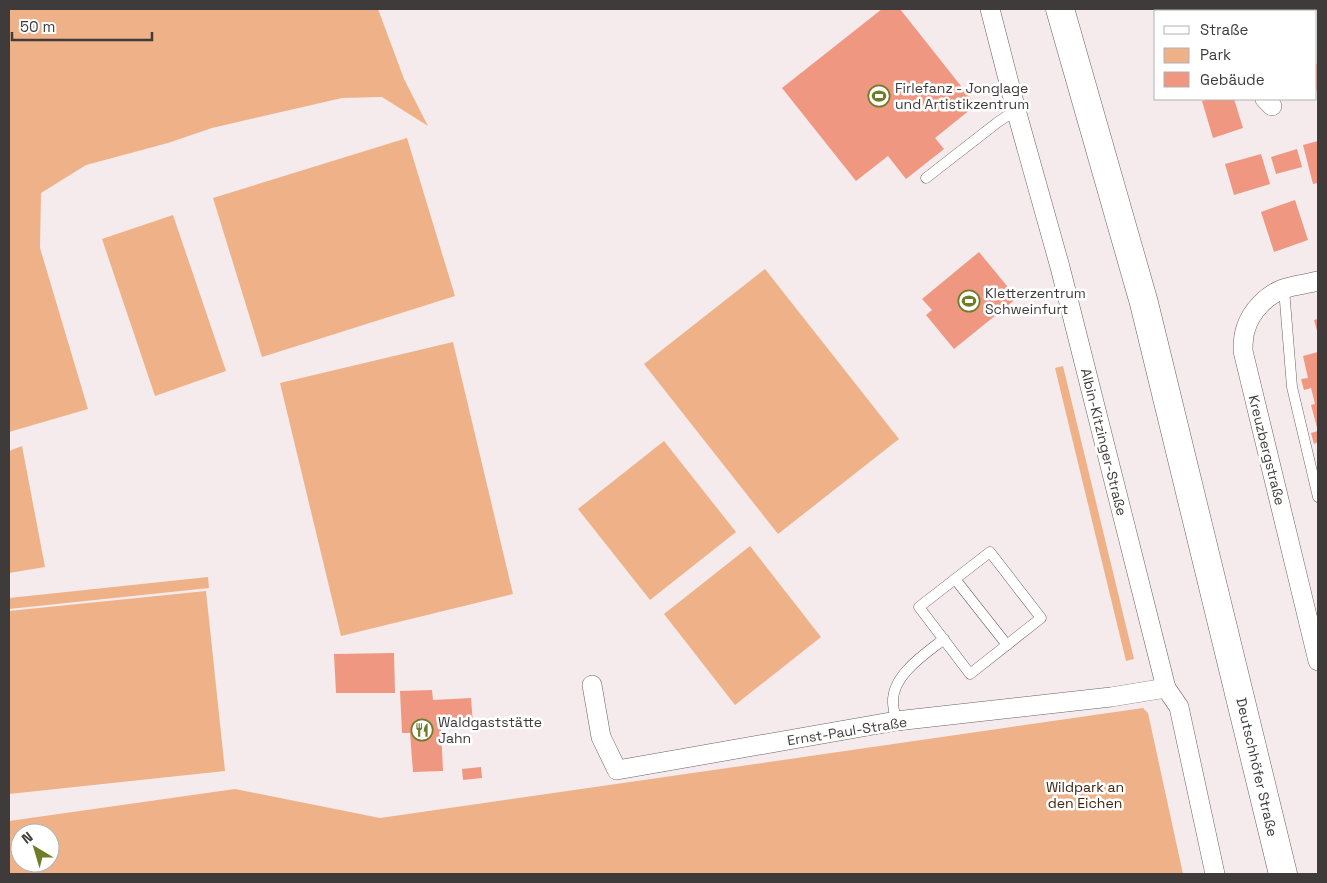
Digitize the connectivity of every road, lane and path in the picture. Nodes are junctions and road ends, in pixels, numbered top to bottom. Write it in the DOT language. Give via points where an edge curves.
graph roads {
  1 [pos="990,9"];
  2 [pos="1060,9"];
  3 [pos="1016,110"];
  4 [pos="926,178"];
  5 [pos="1318,281"];
  6 [pos="1284,289"];
  7 [pos="1318,497"];
  8 [pos="955,579"];
  9 [pos="1314,623"];
  10 [pos="944,639"];
  11 [pos="1007,645"];
  12 [pos="1318,660"];
  13 [pos="592,685"];
  14 [pos="1166,688"];
  15 [pos="896,721"];
  16 [pos="1215,874"];
  17 [pos="1283,874"];
  1 -- 3 [label="street, Albin-Kitzinger-Straße"];
  2 -- 17 [label="main road, Deutschhöfer Straße" via="1144,303"];
  3 -- 4 [label="lane"];
  3 -- 14 [label="street, Albin-Kitzinger-Straße" via="1060,267"];
  5 -- 6 [label="street, Kreuzbergstraße"];
  6 -- 7 [label="lane" via="1292,387"];
  6 -- 9 [label="street, Kreuzbergstraße" via="1262,303 1252,316 1246,328 1243,351"];
  8 -- 10 [label="lane" via="919,607"];
  8 -- 11 [label="lane"];
  8 -- 11 [label="lane" via="990,552 1041,618"];
  9 -- 12 [label="street, Kreuzbergstraße"];
  10 -- 11 [label="lane" via="970,674"];
  10 -- 15 [label="lane" via="900,679 893,701"];
  13 -- 15 [label="street, Ernst-Paul-Straße" via="601,737 617,770"];
  14 -- 15 [label="street, Ernst-Paul-Straße"];
  14 -- 16 [label="street, Albin-Kitzinger-Straße" via="1179,707"];
}
